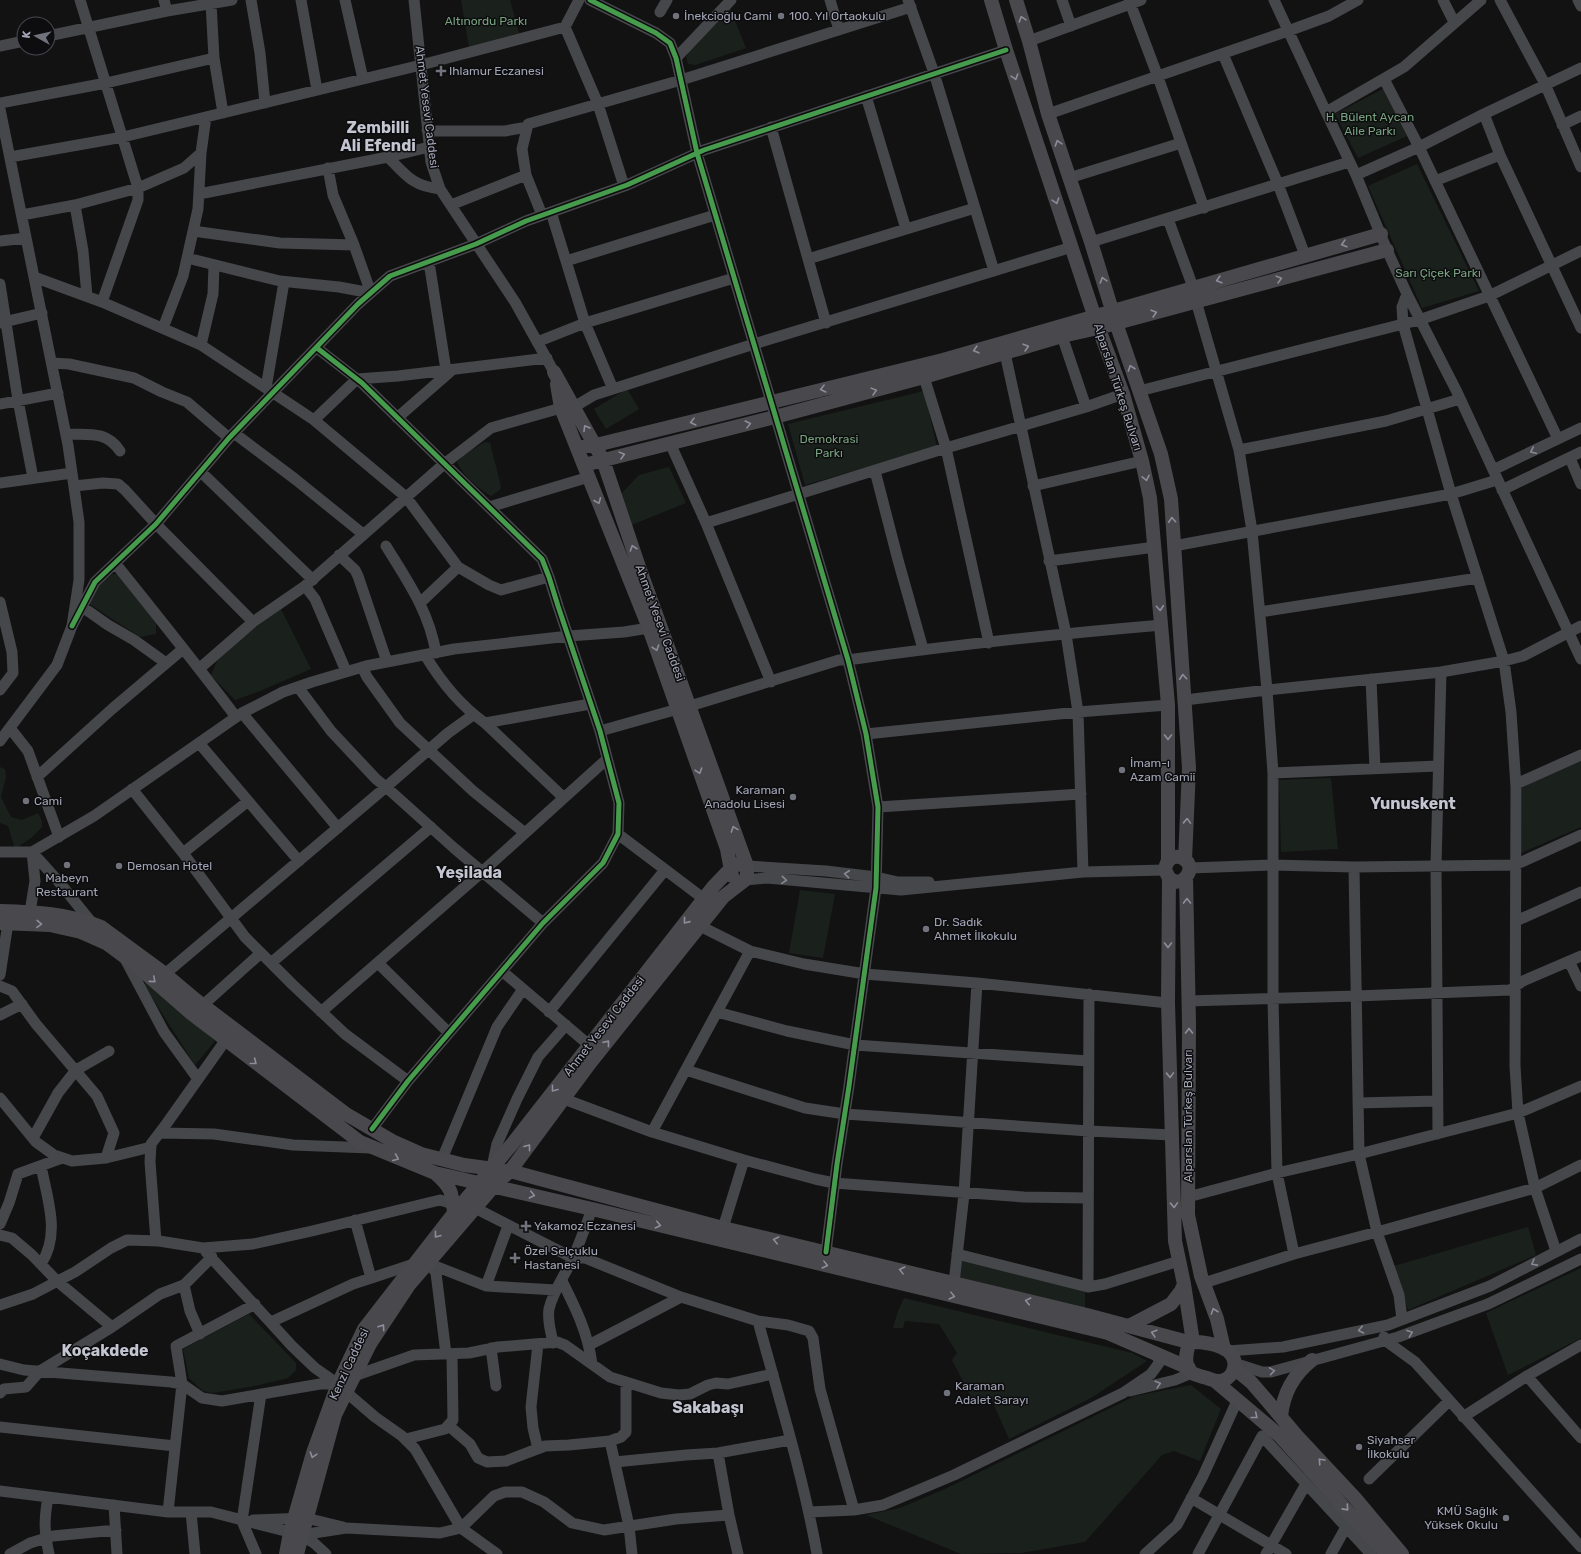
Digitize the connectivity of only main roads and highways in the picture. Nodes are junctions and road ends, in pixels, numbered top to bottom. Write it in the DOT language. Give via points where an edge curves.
graph roads {
  1 [pos="991,0"];
  2 [pos="1016,0"];
  3 [pos="1381,234"];
  4 [pos="1387,250"];
  5 [pos="1194,294"];
  6 [pos="1114,317"];
  7 [pos="1096,322"];
  8 [pos="554,372"];
  9 [pos="568,407"];
  10 [pos="596,445"];
  11 [pos="576,447"];
  12 [pos="604,460"];
  13 [pos="587,471"];
  14 [pos="684,707"];
  15 [pos="1187,869"];
  16 [pos="730,870"];
  17 [pos="1167,870"];
  18 [pos="746,873"];
  19 [pos="0,911"];
  20 [pos="4,923"];
  21 [pos="491,1169"];
  22 [pos="510,1171"];
  23 [pos="435,1173"];
  24 [pos="479,1182"];
  25 [pos="494,1186"];
  26 [pos="449,1206"];
  27 [pos="1184,1284"];
  28 [pos="1129,1326"];
  29 [pos="1193,1343"];
  30 [pos="1230,1358"];
  31 [pos="1312,1360"];
  32 [pos="1191,1370"];
  33 [pos="1215,1381"];
  34 [pos="342,1388"];
  35 [pos="1281,1417"];
  36 [pos="296,1534"];
  37 [pos="286,1554"];
  38 [pos="297,1554"];
  39 [pos="1386,1554"];
  40 [pos="1402,1554"];
  1 -- 7 [label="main road, Alparslan Türkeş Bulvarı, one-way"];
  6 -- 2 [label="main road, Alparslan Türkeş Bulvarı, one-way" via="1048,114"];
  3 -- 5 [label="main road, one-way" via="1305,255"];
  5 -- 4 [label="main road, one-way"];
  5 -- 6 [label="main road"];
  6 -- 7 [label="main road"];
  15 -- 6 [label="main road, Alparslan Türkeş Bulvarı, one-way" via="1189,768 1171,499 1161,454"];
  7 -- 10 [label="main road, one-way"];
  12 -- 7 [label="main road, one-way" via="924,377 1062,336"];
  7 -- 17 [label="main road, Alparslan Türkeş Bulvarı, one-way" via="1123,394 1150,498 1168,705"];
  8 -- 9 [label="main road, Ahmet Yesevi Caddesi"];
  10 -- 9 [label="main road, Ahmet Yesevi Caddesi, one-way"];
  9 -- 11 [label="main road, Ahmet Yesevi Caddesi"];
  10 -- 11 [label="main road"];
  10 -- 12 [label="main road, Ahmet Yesevi Caddesi"];
  11 -- 13 [label="main road, Ahmet Yesevi Caddesi"];
  12 -- 13 [label="main road"];
  14 -- 12 [label="main road, Ahmet Yesevi Caddesi, one-way"];
  13 -- 14 [label="main road, Ahmet Yesevi Caddesi, one-way" via="649,628"];
  14 -- 16 [label="main road, Ahmet Yesevi Caddesi, one-way" via="727,849"];
  18 -- 14 [label="main road, Ahmet Yesevi Caddesi, one-way"];
  15 -- 17 [label="main road" via="1180,882 1176,882"];
  15 -- 17 [label="main road" via="1178,857 1171,858"];
  30 -- 15 [label="main road, Alparslan Türkeş Bulvarı, one-way" via="1204,1283 1188,1215"];
  16 -- 18 [label="main road" via="737,864"];
  16 -- 21 [label="main road, Ahmet Yesevi Caddesi, one-way" via="704,899"];
  17 -- 27 [label="main road, Alparslan Türkeş Bulvarı, one-way" via="1175,1241"];
  22 -- 18 [label="main road, Ahmet Yesevi Caddesi, one-way" via="590,1063 723,897"];
  19 -- 21 [label="main road" via="56,914 92,923 108,931 346,1114 394,1142 421,1154 464,1166"];
  20 -- 23 [label="main road, one-way" via="50,925 81,932 106,943 192,1014 360,1142"];
  21 -- 22 [label="main road"];
  21 -- 24 [label="main road, Ahmet Yesevi Caddesi"];
  22 -- 25 [label="main road, Ahmet Yesevi Caddesi"];
  28 -- 22 [label="main road, one-way" via="723,1228"];
  23 -- 24 [label="main road"];
  23 -- 26 [label="main road" via="446,1182 450,1190"];
  24 -- 25 [label="main road"];
  24 -- 26 [label="main road, Kenzi Caddesi"];
  25 -- 32 [label="main road, one-way" via="1108,1333"];
  34 -- 25 [label="main road, Kenzi Caddesi, one-way" via="354,1376 370,1344 409,1285"];
  26 -- 34 [label="main road, Kenzi Caddesi, one-way" via="414,1264 364,1328"];
  27 -- 28 [label="main road" via="1172,1304"];
  27 -- 29 [label="main road, Alparslan Türkeş Bulvarı"];
  29 -- 28 [label="main road, one-way"];
  29 -- 30 [label="main road" via="1213,1344"];
  29 -- 32 [label="main road" via="1189,1344 1186,1354 1187,1364"];
  30 -- 33 [label="main road" via="1228,1377"];
  30 -- 35 [label="main road"];
  31 -- 35 [label="main road" via="1289,1386"];
  32 -- 33 [label="main road"];
  33 -- 39 [label="main road, one-way" via="1280,1436"];
  34 -- 36 [label="main road, Kenzi Caddesi"];
  40 -- 35 [label="main road, one-way"];
  36 -- 37 [label="main road, Kenzi Caddesi"];
  36 -- 38 [label="main road, Kenzi Caddesi"];
}
